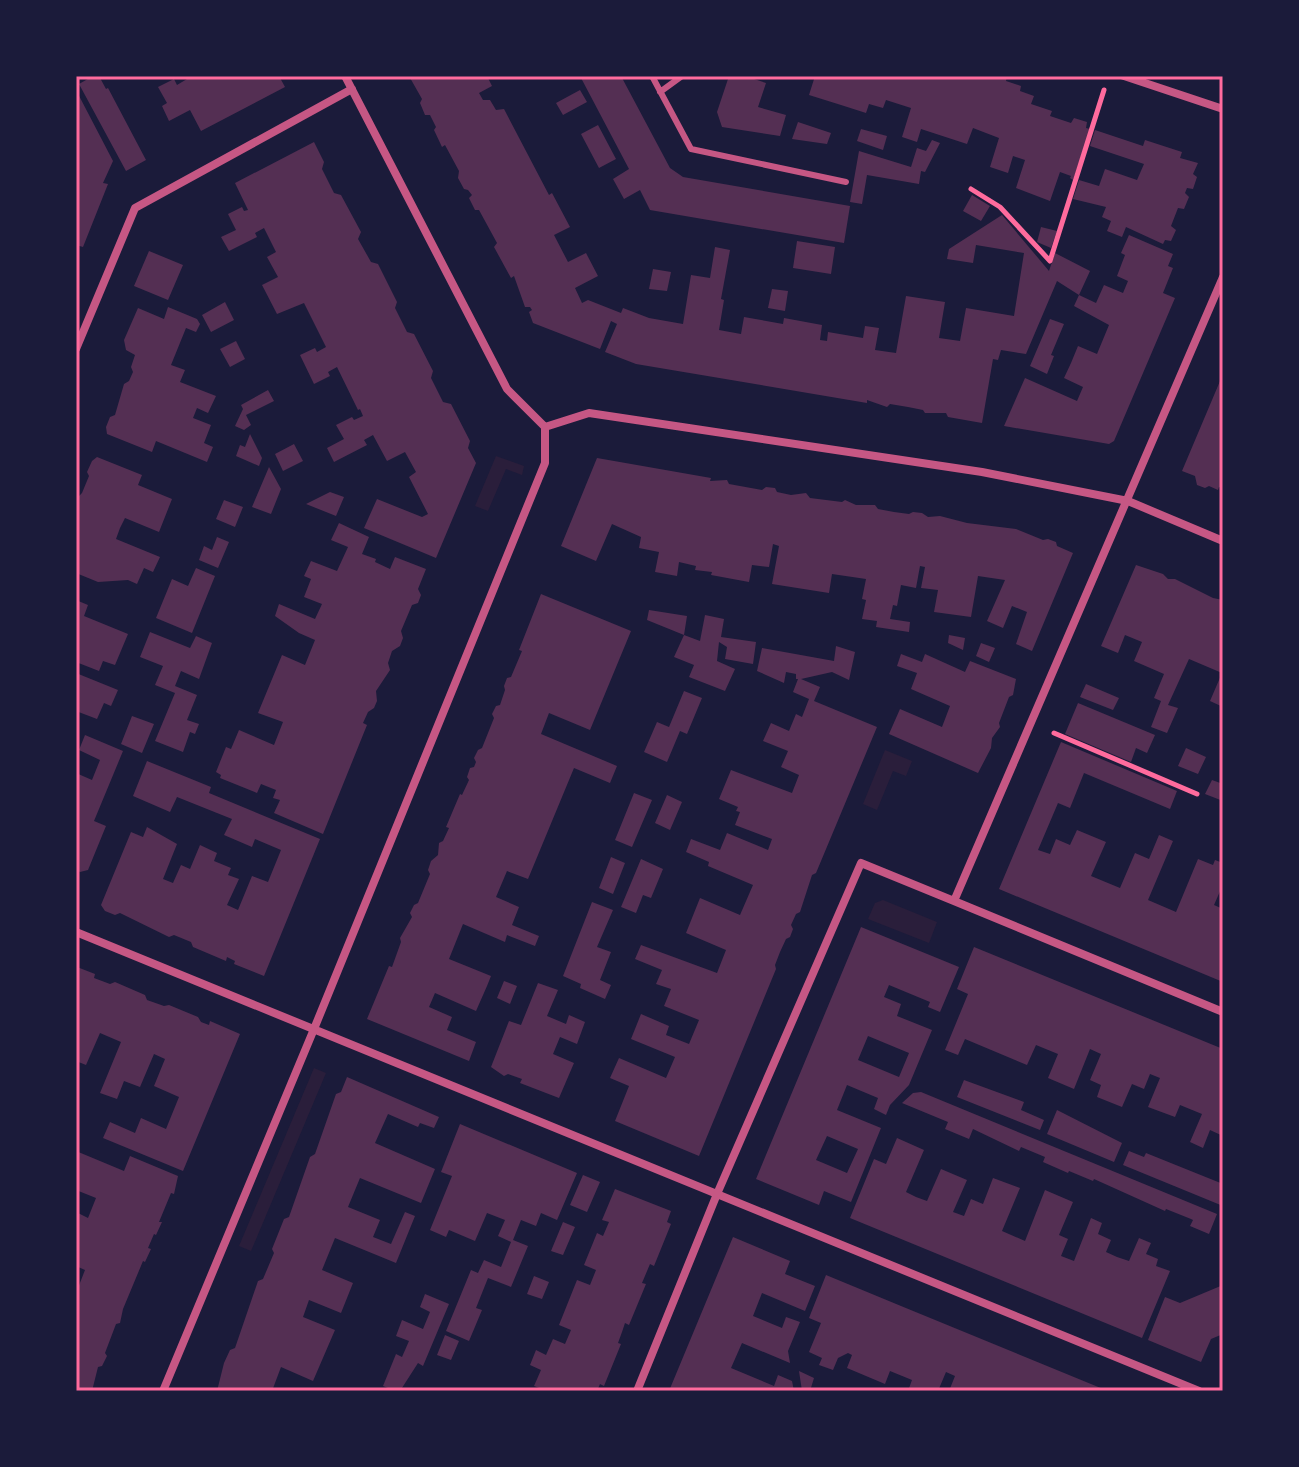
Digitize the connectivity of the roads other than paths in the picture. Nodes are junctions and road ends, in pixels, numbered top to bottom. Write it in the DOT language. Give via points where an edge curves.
graph roads {
  1 [pos="345,76"];
  2 [pos="652,76"];
  3 [pos="682,76"];
  4 [pos="1124,76"];
  5 [pos="352,89"];
  6 [pos="660,92"];
  7 [pos="1223,109"];
  8 [pos="846,182"];
  9 [pos="1223,277"];
  10 [pos="76,349"];
  11 [pos="545,427"];
  12 [pos="1128,501"];
  13 [pos="1223,541"];
  14 [pos="954,901"];
  15 [pos="76,932"];
  16 [pos="1223,1012"];
  17 [pos="314,1029"];
  18 [pos="717,1194"];
  19 [pos="163,1391"];
  20 [pos="637,1391"];
  21 [pos="1199,1391"];
  1 -- 5 [label="street"];
  2 -- 6 [label="lane"];
  3 -- 6 [label="lane"];
  4 -- 7 [label="street"];
  5 -- 10 [label="street" via="135,208"];
  5 -- 11 [label="street" via="507,389"];
  6 -- 8 [label="lane" via="691,149"];
  9 -- 12 [label="street"];
  11 -- 12 [label="street" via="589,413 982,472"];
  11 -- 17 [label="street" via="545,463"];
  12 -- 13 [label="street"];
  12 -- 14 [label="street"];
  14 -- 16 [label="street"];
  14 -- 18 [label="street" via="861,863"];
  15 -- 17 [label="street"];
  17 -- 18 [label="street"];
  17 -- 19 [label="street"];
  18 -- 20 [label="street"];
  18 -- 21 [label="street"];
}
